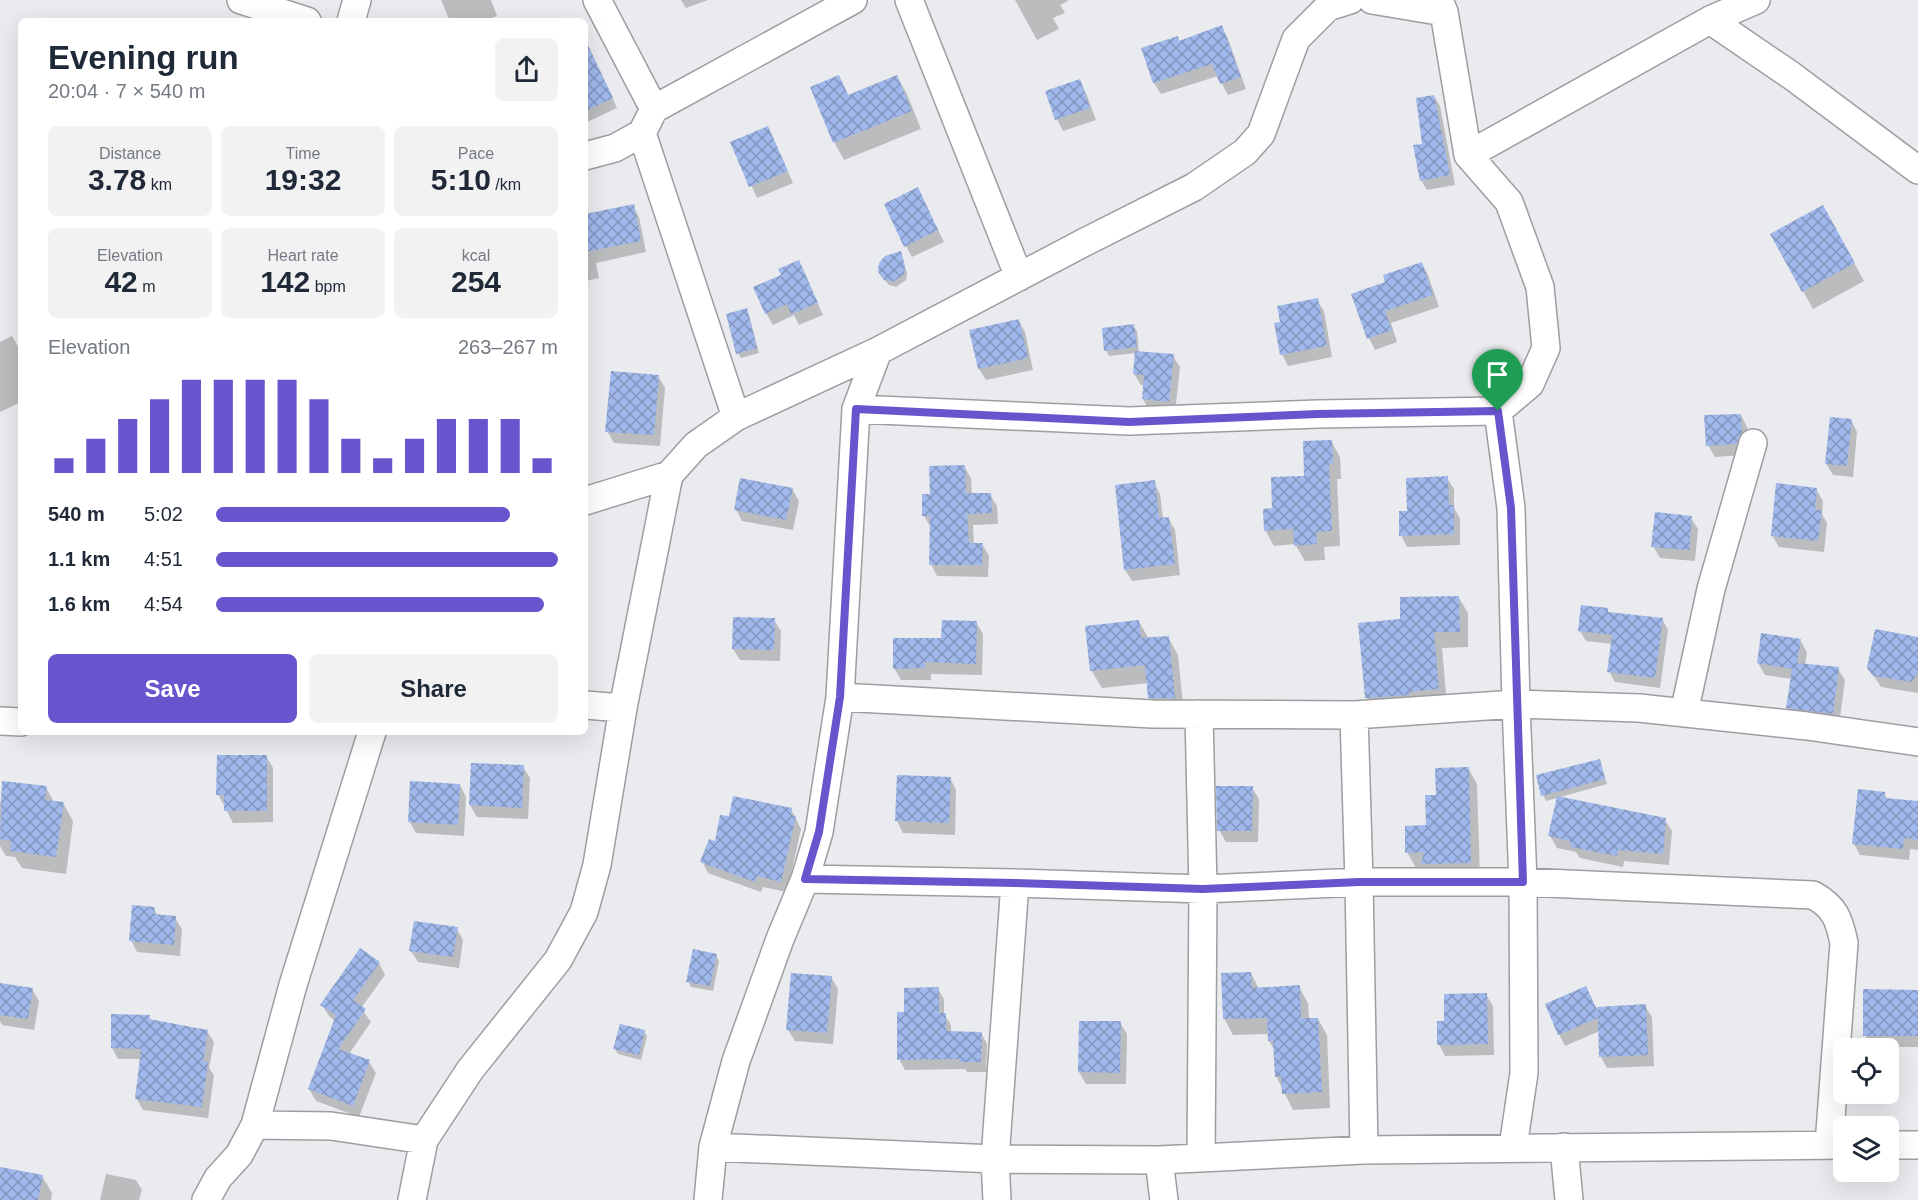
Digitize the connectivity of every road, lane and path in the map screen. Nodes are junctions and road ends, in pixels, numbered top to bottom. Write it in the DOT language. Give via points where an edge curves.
graph roads {
  1 [pos="241,0"];
  2 [pos="357,0"];
  3 [pos="597,0"];
  4 [pos="853,0"];
  5 [pos="909,0"];
  6 [pos="1350,0"];
  7 [pos="1372,0"];
  8 [pos="1756,0"];
  9 [pos="1442,6"];
  10 [pos="297,18"];
  11 [pos="352,18"];
  12 [pos="1710,20"];
  13 [pos="654,109"];
  14 [pos="642,133"];
  15 [pos="588,155"];
  16 [pos="1468,155"];
  17 [pos="1918,170"];
  18 [pos="1019,276"];
  19 [pos="878,351"];
  20 [pos="856,409"];
  21 [pos="1498,411"];
  22 [pos="736,417"];
  23 [pos="1753,443"];
  24 [pos="669,475"];
  25 [pos="588,500"];
  26 [pos="840,697"];
  27 [pos="1516,704"];
  28 [pos="588,705"];
  29 [pos="623,708"];
  30 [pos="1684,713"];
  31 [pos="1199,714"];
  32 [pos="1354,715"];
  33 [pos="0,721"];
  34 [pos="18,722"];
  35 [pos="371,735"];
  36 [pos="1918,742"];
  37 [pos="805,879"];
  38 [pos="1359,882"];
  39 [pos="1523,882"];
  40 [pos="1016,883"];
  41 [pos="1203,889"];
  42 [pos="1837,1116"];
  43 [pos="255,1125"];
  44 [pos="424,1140"];
  45 [pos="1918,1144"];
  46 [pos="1833,1145"];
  47 [pos="1899,1145"];
  48 [pos="713,1147"];
  49 [pos="1513,1147"];
  50 [pos="1564,1147"];
  51 [pos="1364,1150"];
  52 [pos="1202,1158"];
  53 [pos="995,1159"];
  54 [pos="1159,1160"];
  55 [pos="206,1200"];
  56 [pos="412,1200"];
  57 [pos="708,1200"];
  58 [pos="997,1200"];
  59 [pos="1164,1200"];
  60 [pos="1569,1200"];
  1 -- 10 [label="street"];
  2 -- 11 [label="street"];
  3 -- 13 [label="street"];
  4 -- 13 [label="street"];
  5 -- 18 [label="street"];
  6 -- 18 [label="street" via="1328,8 1296,39 1261,134 1245,152 1194,187"];
  7 -- 9 [label="street"];
  8 -- 12 [label="street"];
  9 -- 16 [label="street"];
  12 -- 16 [label="street"];
  12 -- 17 [label="street"];
  13 -- 14 [label="street"];
  14 -- 15 [label="street" via="615,148"];
  14 -- 22 [label="street"];
  16 -- 21 [label="street" via="1509,202 1540,287 1546,348 1530,384"];
  18 -- 19 [label="street"];
  19 -- 20 [label="street"];
  19 -- 22 [label="street"];
  20 -- 21 [label="street" via="1129,422"];
  20 -- 26 [label="street"];
  21 -- 27 [label="street" via="1511,508"];
  22 -- 24 [label="street" via="696,445"];
  23 -- 30 [label="street" via="1711,590"];
  24 -- 25 [label="street"];
  24 -- 29 [label="street"];
  26 -- 31 [label="street"];
  26 -- 37 [label="street" via="819,832"];
  27 -- 30 [label="street"];
  27 -- 32 [label="street"];
  27 -- 39 [label="street"];
  28 -- 29 [label="street"];
  29 -- 44 [label="street" via="597,865 584,912 558,960 470,1070"];
  30 -- 36 [label="street"];
  31 -- 32 [label="street"];
  31 -- 41 [label="street"];
  32 -- 38 [label="street"];
  33 -- 34 [label="street"];
  35 -- 43 [label="street" via="293,986"];
  37 -- 40 [label="street"];
  37 -- 48 [label="street" via="736,1061"];
  38 -- 39 [label="street"];
  38 -- 41 [label="street"];
  38 -- 51 [label="street"];
  39 -- 42 [label="street" via="1813,895 1826,902 1837,919 1844,943"];
  39 -- 49 [label="street" via="1524,1073"];
  40 -- 41 [label="street"];
  40 -- 53 [label="street"];
  41 -- 52 [label="street"];
  43 -- 44 [label="street" via="331,1126"];
  43 -- 55 [label="street" via="239,1155 218,1178"];
  44 -- 56 [label="street"];
  45 -- 47 [label="street"];
  46 -- 50 [label="street"];
  48 -- 53 [label="street"];
  48 -- 57 [label="street"];
  49 -- 50 [label="street"];
  49 -- 51 [label="street"];
  50 -- 60 [label="street"];
  51 -- 52 [label="street"];
  52 -- 54 [label="street"];
  53 -- 54 [label="street"];
  53 -- 58 [label="street"];
  54 -- 59 [label="street"];
}
